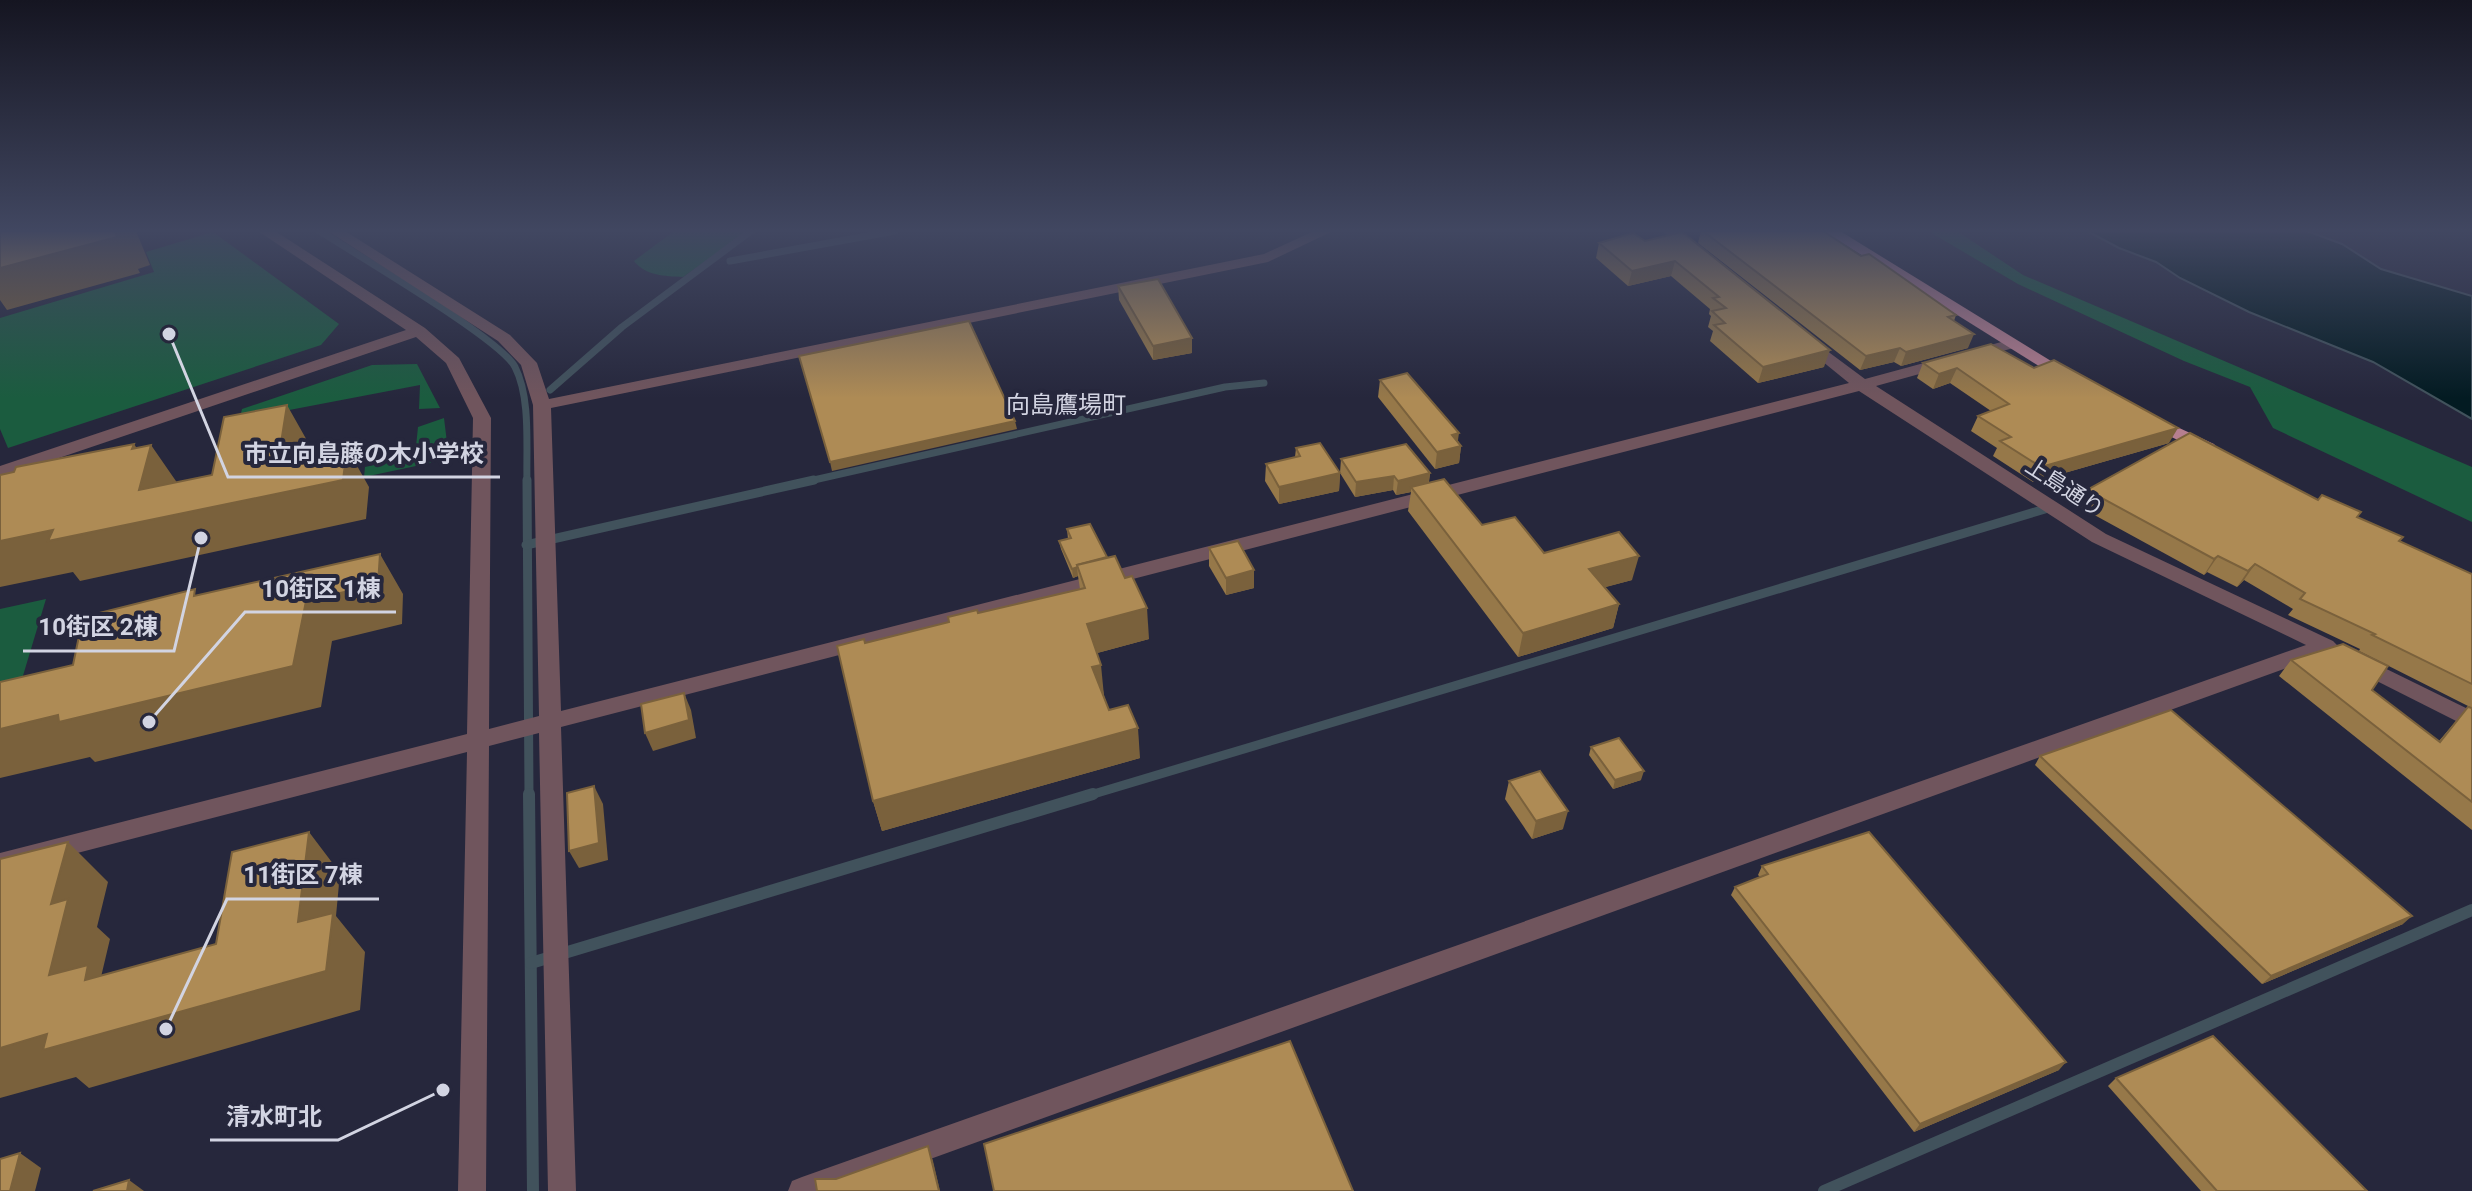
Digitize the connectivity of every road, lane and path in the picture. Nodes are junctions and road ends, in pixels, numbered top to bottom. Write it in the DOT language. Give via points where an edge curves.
graph roads {
  1 [pos="351,287"];
  2 [pos="423,287"];
  3 [pos="1127,287"];
  4 [pos="1919,287"];
  5 [pos="1790,327"];
  6 [pos="419,331"];
  7 [pos="2011,344"];
  8 [pos="1862,385"];
  9 [pos="2091,388"];
  10 [pos="542,405"];
  11 [pos="2129,409"];
  12 [pos="2226,457"];
  13 [pos="0,472"];
  14 [pos="2326,646"];
  15 [pos="2472,721"];
  16 [pos="534,726"];
  17 [pos="476,741"];
  18 [pos="0,863"];
  19 [pos="472,1191"];
  20 [pos="562,1191"];
  21 [pos="802,1191"];
  1 -- 6 [label="street"];
  2 -- 10 [label="street" via="504,338 529,363"];
  3 -- 10 [label="street"];
  4 -- 7 [label="main road"];
  5 -- 8 [label="street, 上島通り"];
  6 -- 13 [label="street"];
  6 -- 17 [label="street" via="453,361 482,418"];
  7 -- 8 [label="street"];
  7 -- 9 [label="main road"];
  8 -- 14 [label="street, 上島通り" via="2099,538"];
  8 -- 16 [label="street"];
  10 -- 16 [label="street" via="545,541"];
  11 -- 12 [label="main road"];
  14 -- 15 [label="street, 上島通り"];
  14 -- 21 [label="street"];
  16 -- 17 [label="street"];
  16 -- 20 [label="street" via="556,956"];
  17 -- 18 [label="street"];
  17 -- 19 [label="street"];
}
